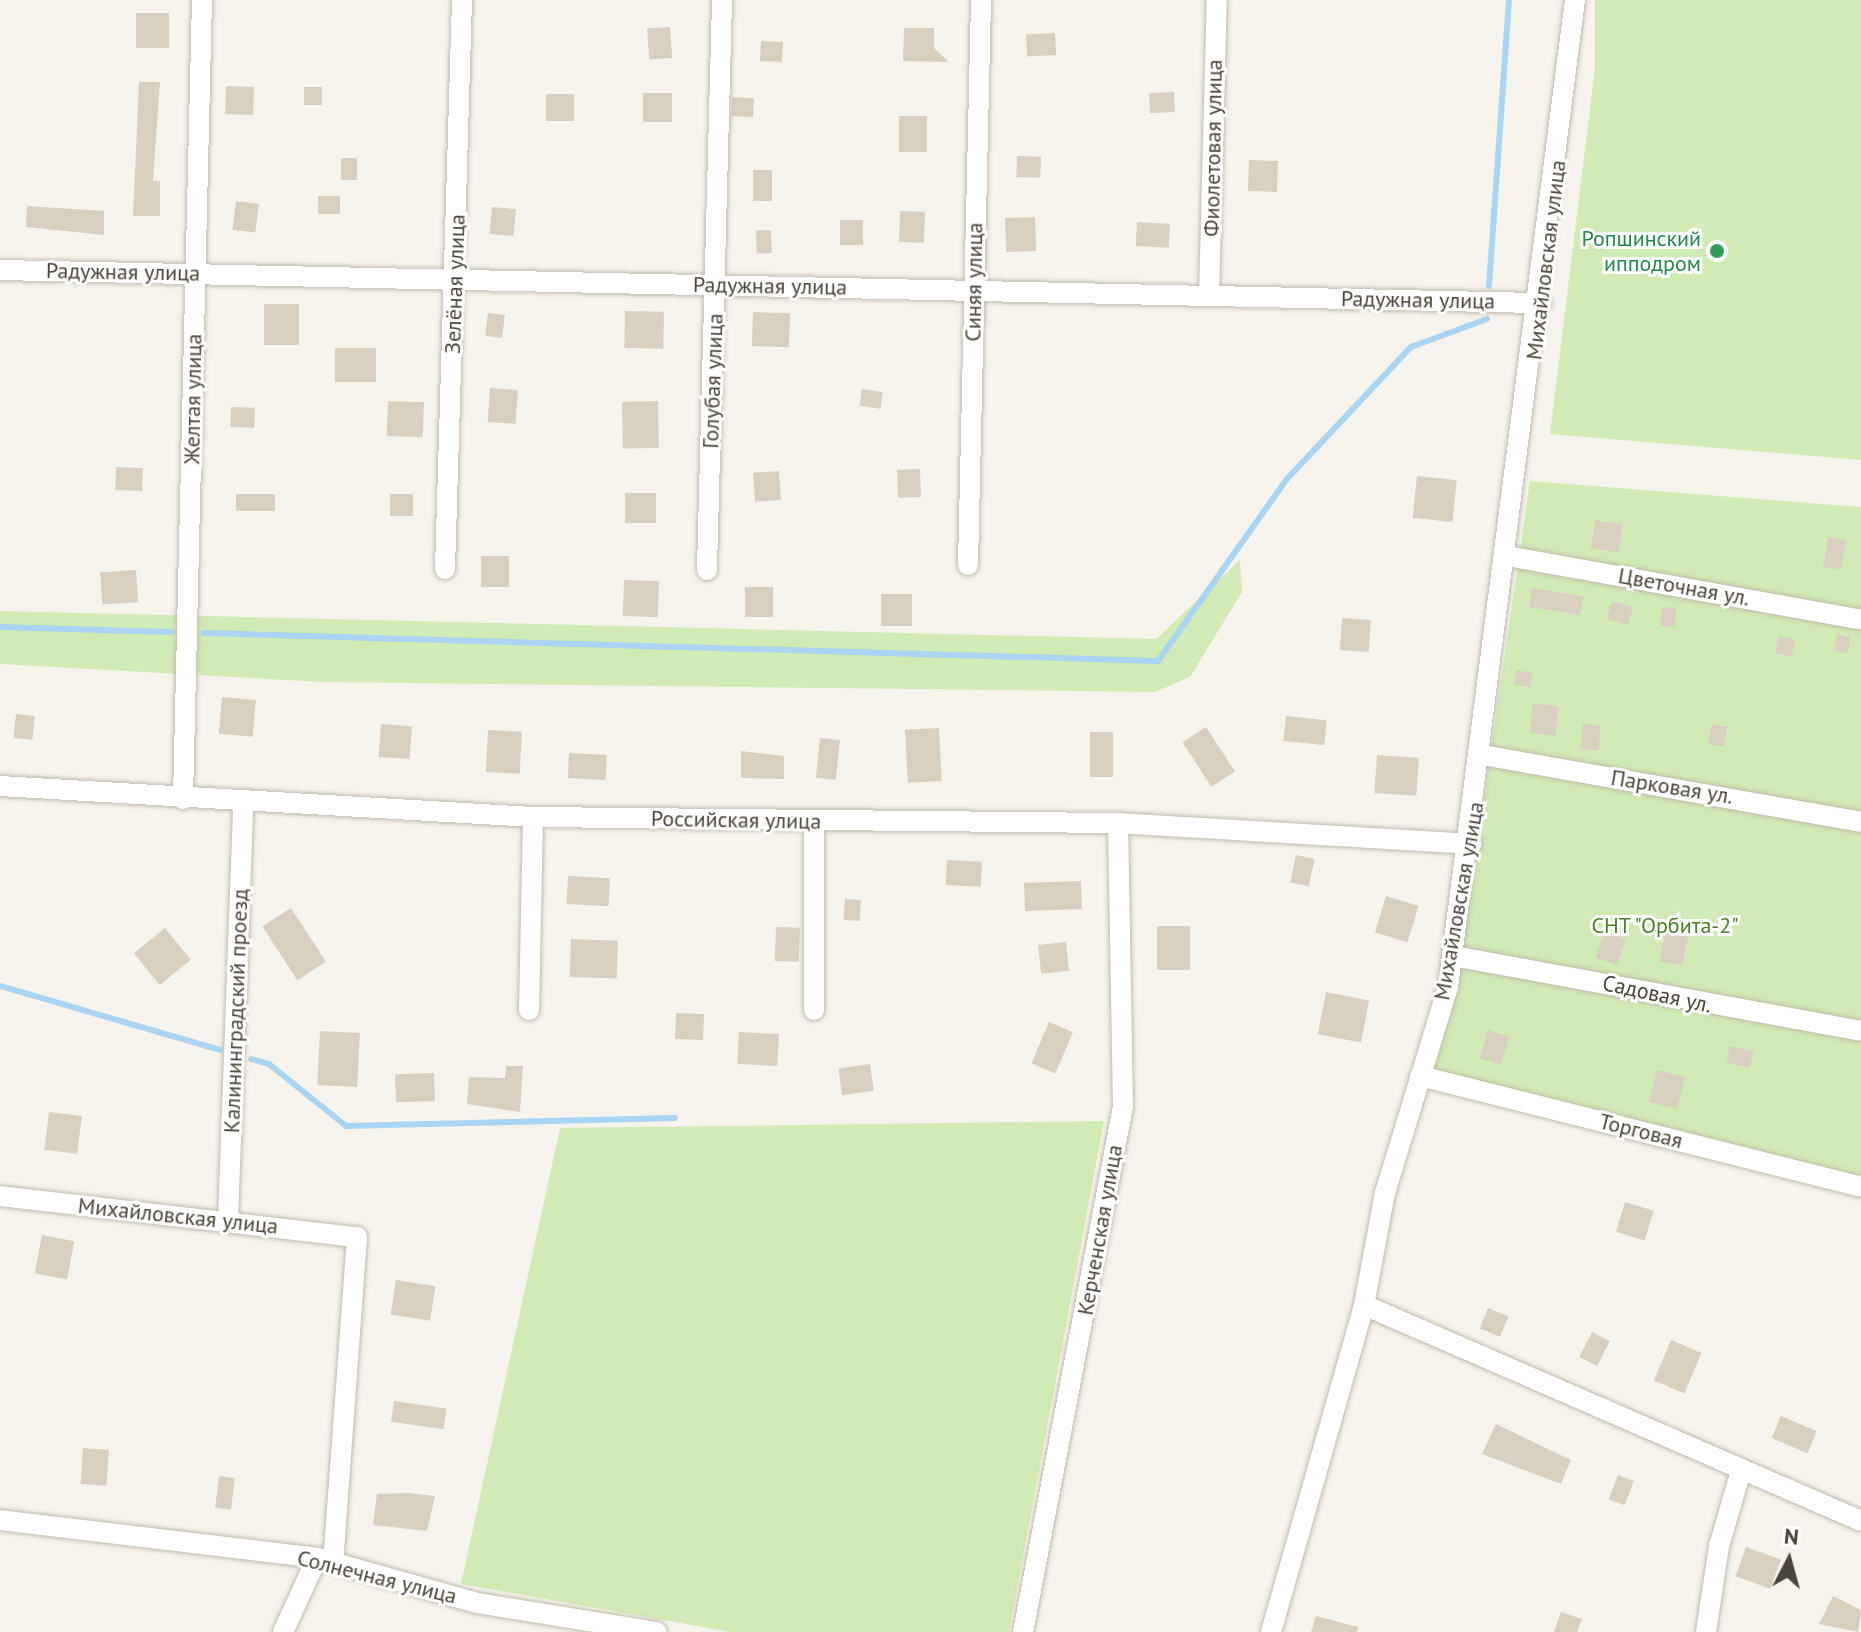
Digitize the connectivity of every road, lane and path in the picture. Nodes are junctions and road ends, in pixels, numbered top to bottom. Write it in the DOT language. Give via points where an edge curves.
graph roads {
  1 [pos="202,0"];
  2 [pos="462,0"];
  3 [pos="722,0"];
  4 [pos="981,0"];
  5 [pos="1217,0"];
  6 [pos="1575,0"];
  7 [pos="0,270"];
  8 [pos="196,274"];
  9 [pos="456,280"];
  10 [pos="716,285"];
  11 [pos="974,291"];
  12 [pos="1209,296"];
  13 [pos="1541,303"];
  14 [pos="1507,556"];
  15 [pos="968,565"];
  16 [pos="445,569"];
  17 [pos="707,570"];
  18 [pos="1861,620"];
  19 [pos="1482,755"];
  20 [pos="0,786"];
  21 [pos="183,799"];
  22 [pos="243,802"];
  23 [pos="533,817"];
  24 [pos="814,821"];
  25 [pos="1861,822"];
  26 [pos="1118,823"];
  27 [pos="1471,844"];
  28 [pos="1453,956"];
  29 [pos="529,1010"];
  30 [pos="814,1010"];
  31 [pos="1861,1031"];
  32 [pos="1420,1076"];
  33 [pos="1861,1187"];
  34 [pos="0,1196"];
  35 [pos="228,1220"];
  36 [pos="1364,1305"];
  37 [pos="1741,1471"];
  38 [pos="0,1520"];
  39 [pos="1861,1521"];
  40 [pos="325,1560"];
  41 [pos="283,1632"];
  42 [pos="657,1632"];
  43 [pos="1023,1632"];
  44 [pos="1271,1632"];
  45 [pos="1706,1632"];
  1 -- 8 [label="street, Желтая улица"];
  2 -- 9 [label="street, Зелёная улица"];
  3 -- 10 [label="street, Голубая улица"];
  4 -- 11 [label="street, Синяя улица"];
  5 -- 12 [label="street, Фиолетовая улица"];
  6 -- 13 [label="street, Михайловская улица"];
  7 -- 8 [label="street, Радужная улица"];
  8 -- 9 [label="street, Радужная улица"];
  8 -- 21 [label="street, Желтая улица"];
  9 -- 10 [label="street, Радужная улица"];
  9 -- 16 [label="street, Зелёная улица"];
  10 -- 11 [label="street, Радужная улица"];
  10 -- 17 [label="street, Голубая улица"];
  11 -- 12 [label="street, Радужная улица"];
  11 -- 15 [label="street, Синяя улица"];
  12 -- 13 [label="street, Радужная улица"];
  13 -- 14 [label="street, Михайловская улица"];
  14 -- 18 [label="street, Цветочная ул."];
  14 -- 19 [label="street, Михайловская улица"];
  19 -- 25 [label="street, Парковая ул."];
  19 -- 27 [label="street, Михайловская улица"];
  20 -- 21 [label="street, Российская улица"];
  21 -- 22 [label="street, Российская улица"];
  22 -- 23 [label="street, Российская улица"];
  22 -- 35 [label="street, Калининградский проезд"];
  23 -- 24 [label="street, Российская улица"];
  23 -- 29 [label="street"];
  24 -- 26 [label="street, Российская улица"];
  24 -- 30 [label="street"];
  26 -- 27 [label="street, Российская улица"];
  26 -- 43 [label="street, Керченская улица" via="1123,1107"];
  27 -- 28 [label="street, Михайловская улица"];
  28 -- 31 [label="street, Садовая ул."];
  28 -- 32 [label="street, Михайловская улица"];
  32 -- 33 [label="street, Торговая"];
  32 -- 36 [label="street, Михайловская улица" via="1385,1193"];
  34 -- 35 [label="street, Михайловская улица"];
  35 -- 40 [label="street, Михайловская улица" via="357,1237"];
  36 -- 37 [label="street"];
  36 -- 44 [label="street, Михайловская улица"];
  37 -- 39 [label="street"];
  37 -- 45 [label="street" via="1719,1546"];
  38 -- 40 [label="street, Солнечная улица"];
  40 -- 41 [label="street"];
  40 -- 42 [label="street, Солнечная улица" via="477,1603"];
}
